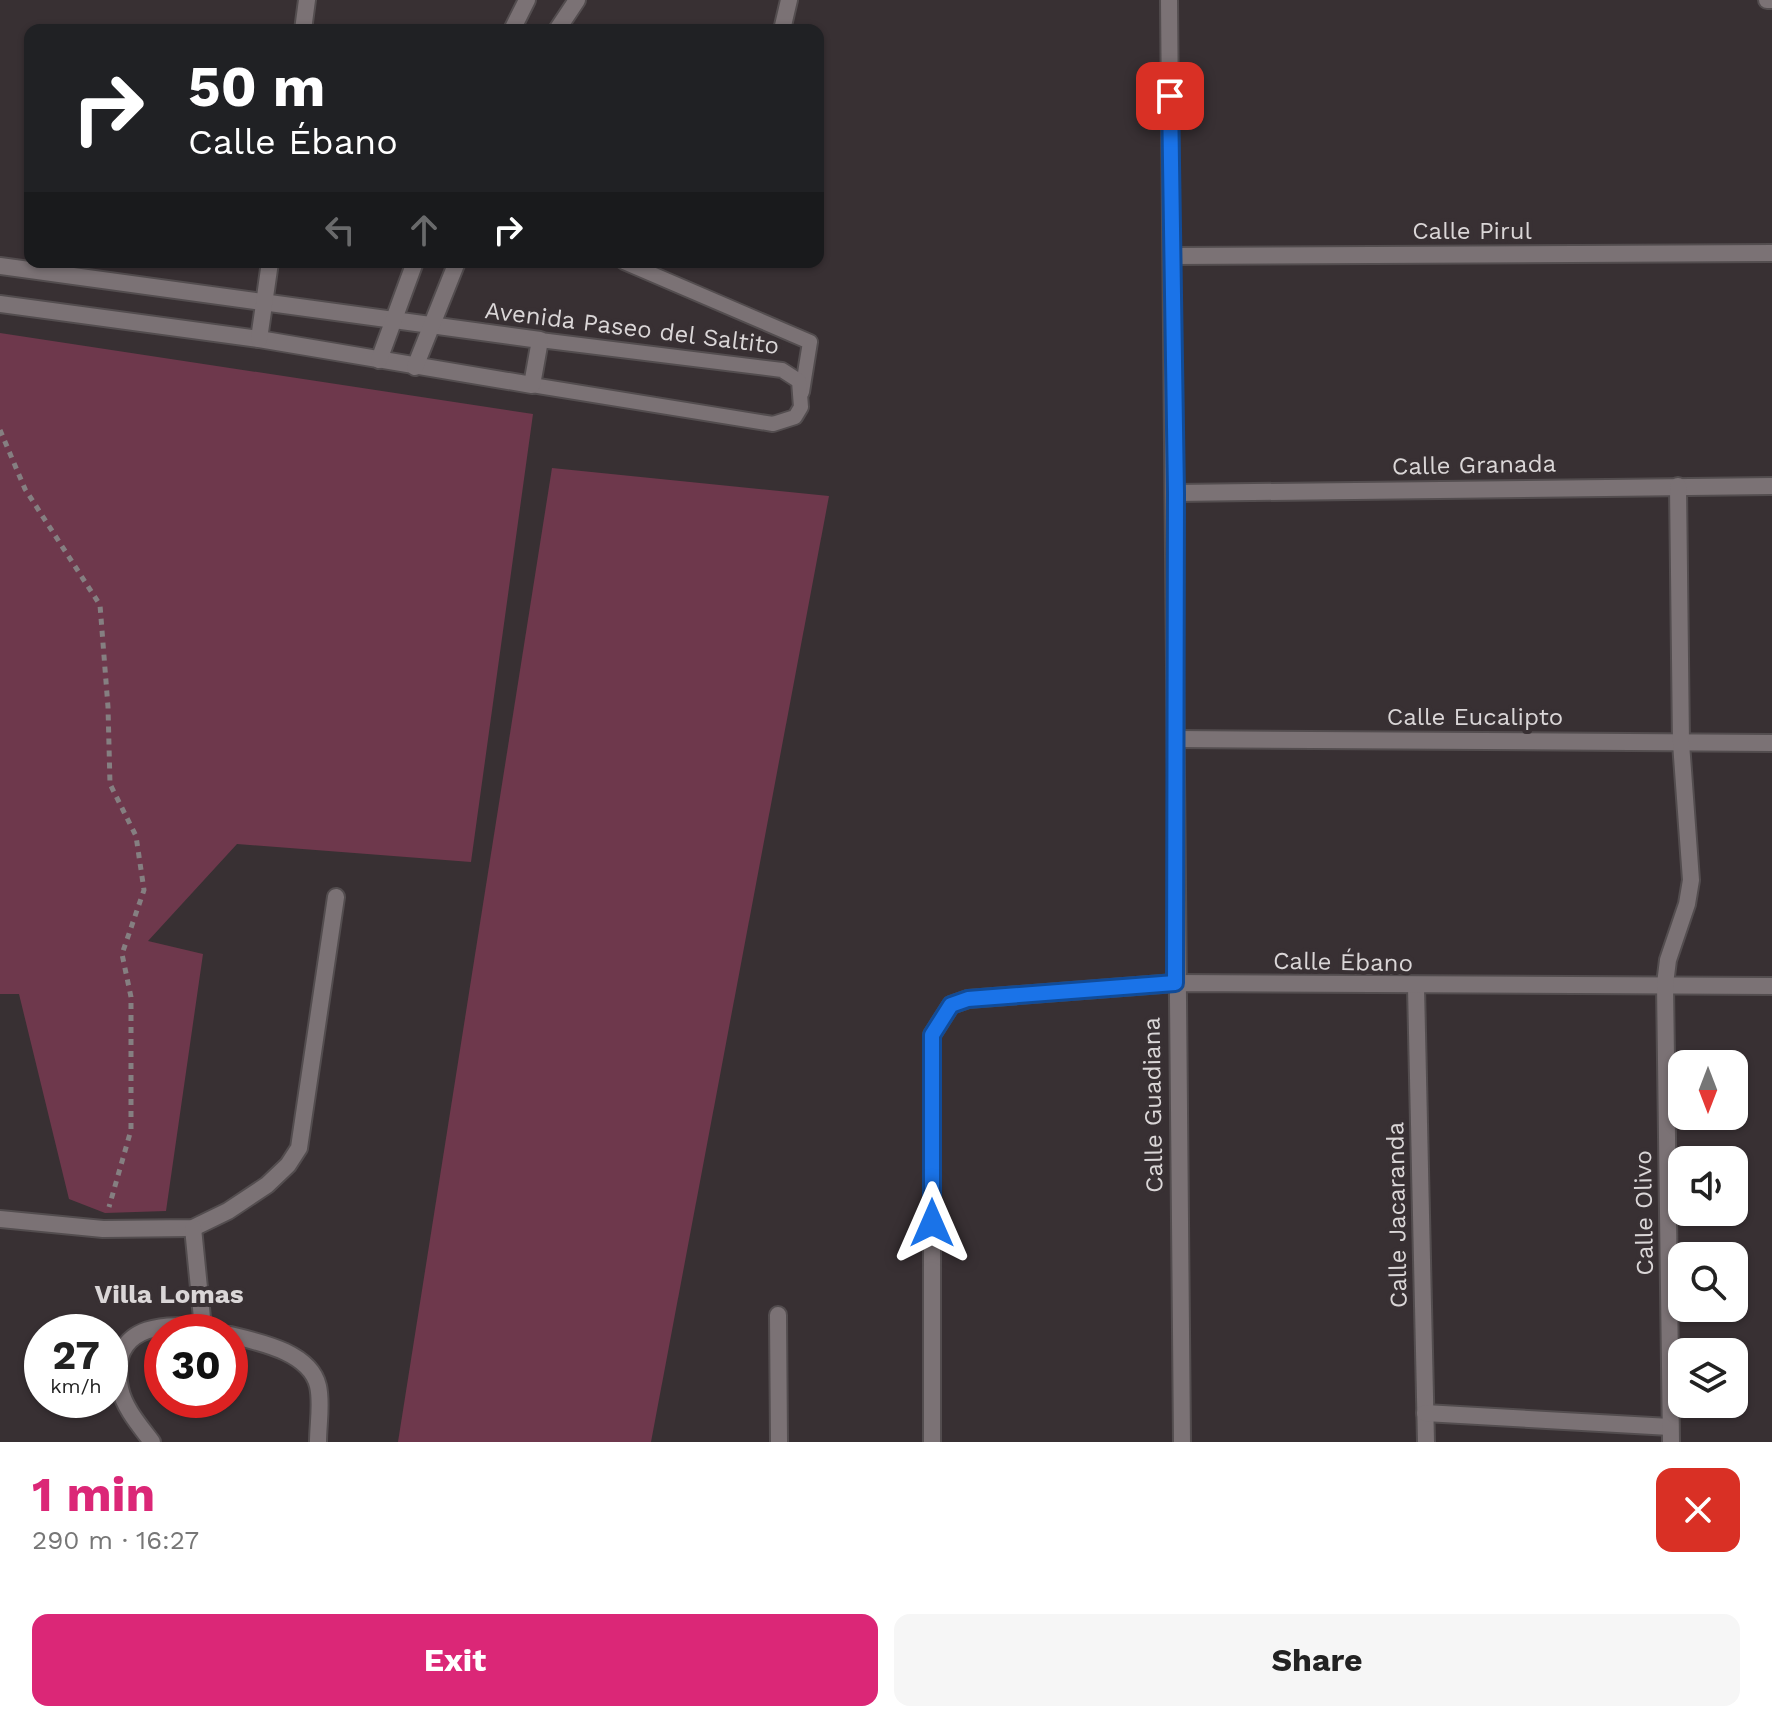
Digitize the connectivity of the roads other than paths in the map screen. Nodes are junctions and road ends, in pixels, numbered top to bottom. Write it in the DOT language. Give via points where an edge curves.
graph roads {
  1 [pos="307,0"];
  2 [pos="527,0"];
  3 [pos="577,0"];
  4 [pos="789,0"];
  5 [pos="1169,0"];
  6 [pos="304,24"];
  7 [pos="515,24"];
  8 [pos="561,24"];
  9 [pos="783,24"];
  10 [pos="1772,253"];
  11 [pos="1172,256"];
  12 [pos="0,266"];
  13 [pos="269,268"];
  14 [pos="413,268"];
  15 [pos="455,268"];
  16 [pos="638,268"];
  17 [pos="264,302"];
  18 [pos="0,304"];
  19 [pos="391,321"];
  20 [pos="432,326"];
  21 [pos="259,339"];
  22 [pos="540,340"];
  23 [pos="379,360"];
  24 [pos="415,367"];
  25 [pos="532,385"];
  26 [pos="801,396"];
  27 [pos="1678,486"];
  28 [pos="1772,486"];
  29 [pos="1176,493"];
  30 [pos="1177,739"];
  31 [pos="1681,743"];
  32 [pos="1772,743"];
  33 [pos="336,897"];
  34 [pos="1175,983"];
  35 [pos="1665,984"];
  36 [pos="1772,986"];
  37 [pos="1416,987"];
  38 [pos="0,1219"];
  39 [pos="193,1228"];
  40 [pos="208,1314"];
  41 [pos="778,1315"];
  42 [pos="144,1332"];
  43 [pos="248,1341"];
  44 [pos="1425,1413"];
  45 [pos="1671,1434"];
  46 [pos="152,1442"];
  47 [pos="318,1442"];
  48 [pos="779,1442"];
  49 [pos="932,1442"];
  50 [pos="1182,1442"];
  51 [pos="1426,1442"];
  1 -- 6 [label="street"];
  2 -- 7 [label="street"];
  3 -- 8 [label="street"];
  4 -- 9 [label="street"];
  5 -- 11 [label="street, Calle Guadiana"];
  10 -- 11 [label="street, Calle Pirul"];
  11 -- 29 [label="street, Calle Guadiana"];
  12 -- 17 [label="street, Avenida Paseo del Saltito"];
  13 -- 17 [label="street"];
  14 -- 19 [label="street"];
  15 -- 20 [label="street"];
  16 -- 26 [label="lane" via="810,342"];
  17 -- 19 [label="street, Avenida Paseo del Saltito"];
  17 -- 21 [label="street"];
  18 -- 21 [label="street"];
  19 -- 20 [label="street, Avenida Paseo del Saltito"];
  19 -- 23 [label="street"];
  20 -- 22 [label="street, Avenida Paseo del Saltito"];
  20 -- 24 [label="street"];
  21 -- 23 [label="street"];
  22 -- 25 [label="street"];
  22 -- 26 [label="lane, Avenida Paseo del Saltito" via="782,370 799,381"];
  23 -- 24 [label="street"];
  24 -- 25 [label="street"];
  25 -- 26 [label="lane" via="773,424 795,417"];
  27 -- 28 [label="street, Calle Granada"];
  27 -- 29 [label="street, Calle Granada"];
  27 -- 31 [label="street, Calle Olivo"];
  29 -- 30 [label="street, Calle Guadiana"];
  30 -- 31 [label="street, Calle Eucalipto"];
  30 -- 34 [label="street, Calle Guadiana"];
  31 -- 32 [label="street, Calle Eucalipto"];
  31 -- 35 [label="street, Calle Olivo" via="1691,880"];
  33 -- 39 [label="street" via="299,1148 267,1185"];
  34 -- 37 [label="street, Calle Ébano"];
  34 -- 49 [label="street, Calle Ébano" via="968,999 951,1005 932,1035"];
  34 -- 50 [label="street, Calle Guadiana"];
  35 -- 36 [label="street, Calle Ébano"];
  35 -- 37 [label="street, Calle Ébano"];
  35 -- 45 [label="street, Calle Olivo"];
  37 -- 44 [label="street, Calle Jacaranda"];
  38 -- 39 [label="street" via="103,1229"];
  39 -- 40 [label="street"];
  41 -- 48 [label="street"];
  42 -- 46 [label="street" via="121,1351 118,1370 120,1391"];
  43 -- 47 [label="street" via="288,1354 315,1375"];
  44 -- 45 [label="street"];
  44 -- 51 [label="street, Calle Jacaranda"];
}
